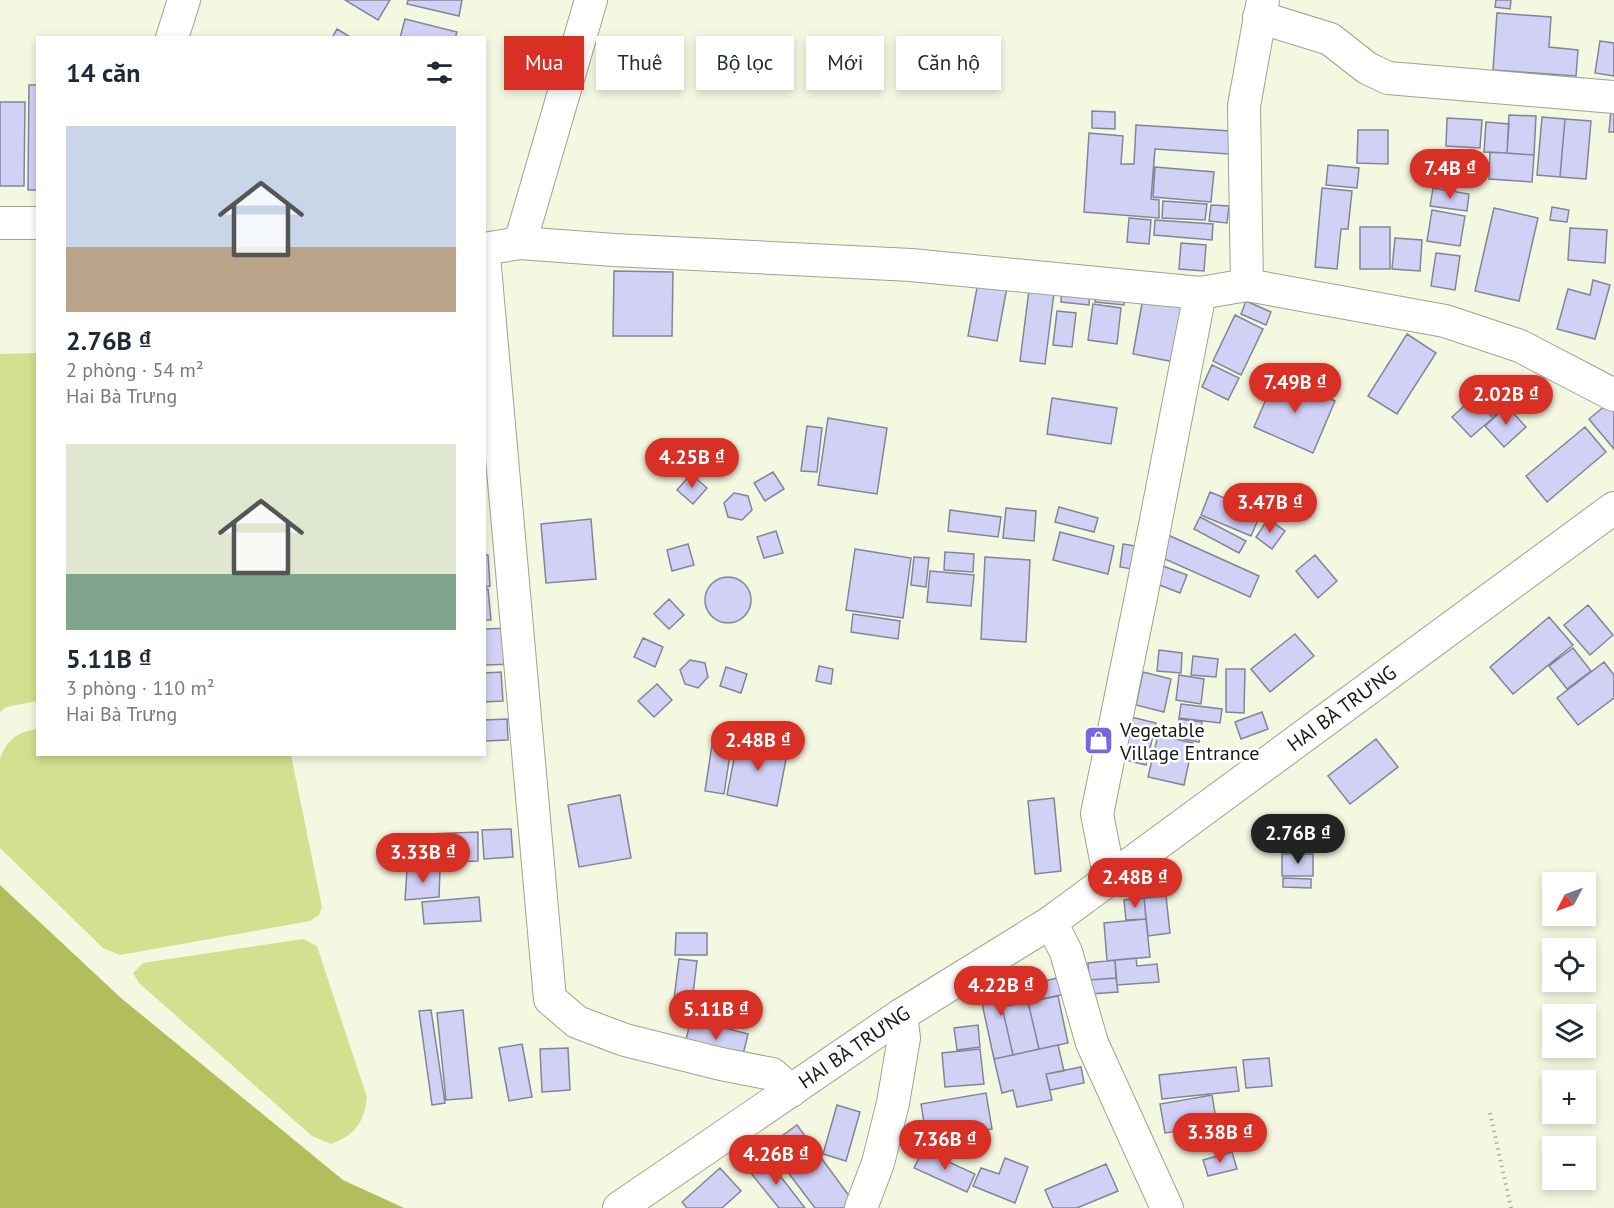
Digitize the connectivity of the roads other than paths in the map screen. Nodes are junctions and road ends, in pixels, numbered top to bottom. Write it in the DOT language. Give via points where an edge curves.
graph roads {
  1 [pos="184,0"];
  2 [pos="591,0"];
  3 [pos="1261,9"];
  4 [pos="173,36"];
  5 [pos="1614,97"];
  6 [pos="0,223"];
  7 [pos="36,223"];
  8 [pos="520,243"];
  9 [pos="486,249"];
  10 [pos="486,279"];
  11 [pos="1247,285"];
  12 [pos="1200,293"];
  13 [pos="1614,395"];
  14 [pos="1614,508"];
  15 [pos="1110,880"];
  16 [pos="1051,922"];
  17 [pos="901,1015"];
  18 [pos="791,1091"];
  19 [pos="619,1208"];
  20 [pos="861,1208"];
  21 [pos="1167,1208"];
  1 -- 4 [label="street"];
  2 -- 8 [label="street"];
  3 -- 5 [label="street" via="1330,39 1367,68 1388,78"];
  3 -- 11 [label="street" via="1244,106"];
  6 -- 7 [label="street"];
  8 -- 9 [label="street"];
  8 -- 12 [label="street" via="911,264"];
  10 -- 18 [label="street" via="550,999 578,1022 625,1040 772,1074"];
  11 -- 12 [label="street"];
  11 -- 13 [label="street" via="1444,321 1520,346"];
  12 -- 15 [label="street" via="1097,814"];
  14 -- 15 [label="street, HAI BÀ TRƯNG"];
  15 -- 16 [label="street, HAI BÀ TRƯNG"];
  16 -- 17 [label="street, HAI BÀ TRƯNG"];
  16 -- 21 [label="street" via="1066,952 1092,1043"];
  17 -- 18 [label="street, HAI BÀ TRƯNG"];
  17 -- 20 [label="street" via="904,1038 893,1103 878,1163"];
  18 -- 19 [label="street, HAI BÀ TRƯNG"];
}
